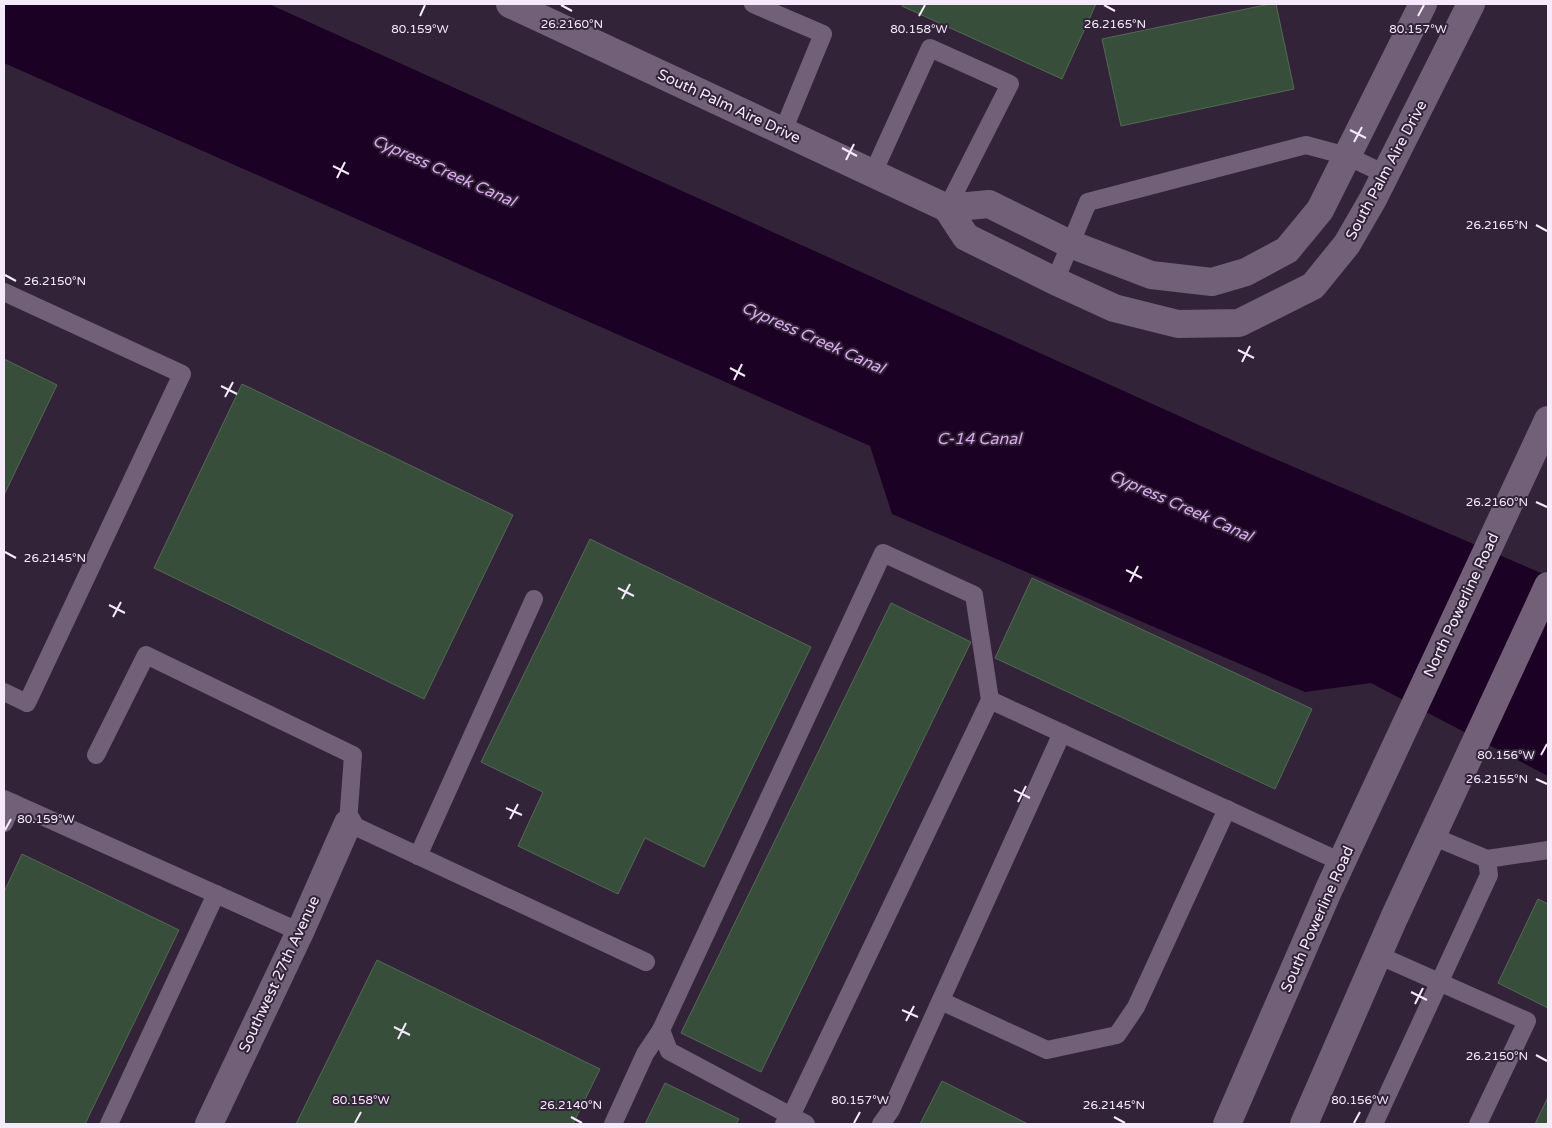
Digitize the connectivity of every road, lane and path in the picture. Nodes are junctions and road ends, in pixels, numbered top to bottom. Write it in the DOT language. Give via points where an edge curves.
graph roads {
  1 [pos="510,4"];
  2 [pos="753,4"];
  3 [pos="1423,4"];
  4 [pos="1471,4"];
  5 [pos="783,131"];
  6 [pos="1347,156"];
  7 [pos="873,173"];
  8 [pos="1385,174"];
  9 [pos="947,208"];
  10 [pos="1070,244"];
  11 [pos="1054,281"];
  12 [pos="4,292"];
  13 [pos="1548,420"];
  14 [pos="1548,586"];
  15 [pos="534,599"];
  16 [pos="4,692"];
  17 [pos="990,700"];
  18 [pos="1409,714"];
  19 [pos="1062,733"];
  20 [pos="96,755"];
  21 [pos="8,801"];
  22 [pos="1227,810"];
  23 [pos="4,823"];
  24 [pos="348,823"];
  25 [pos="1432,836"];
  26 [pos="1548,850"];
  27 [pos="418,856"];
  28 [pos="1487,859"];
  29 [pos="1341,862"];
  30 [pos="216,894"];
  31 [pos="300,932"];
  32 [pos="1378,955"];
  33 [pos="646,962"];
  34 [pos="1440,982"];
  35 [pos="941,1001"];
  36 [pos="661,1030"];
  37 [pos="794,1121"];
  38 [pos="109,1124"];
  39 [pos="209,1124"];
  40 [pos="613,1124"];
  41 [pos="881,1124"];
  42 [pos="1227,1124"];
  43 [pos="1304,1124"];
  44 [pos="1374,1124"];
  45 [pos="1478,1124"];
  1 -- 5 [label="street, South Palm Aire Drive"];
  2 -- 5 [label="lane" via="823,34"];
  3 -- 6 [label="street"];
  4 -- 8 [label="street, South Palm Aire Drive"];
  5 -- 7 [label="street, South Palm Aire Drive"];
  6 -- 8 [label="lane"];
  6 -- 10 [label="lane" via="1306,145 1088,202"];
  6 -- 10 [label="street" via="1320,210 1287,250 1246,272 1212,282 1151,275"];
  7 -- 9 [label="street, South Palm Aire Drive"];
  7 -- 9 [label="lane" via="930,48 1010,84"];
  8 -- 11 [label="street, South Palm Aire Drive" via="1348,244 1313,286 1239,323 1178,324 1114,308"];
  9 -- 10 [label="street" via="989,204"];
  9 -- 11 [label="street, South Palm Aire Drive" via="966,237"];
  10 -- 11 [label="lane"];
  12 -- 16 [label="lane" via="182,374 27,703"];
  13 -- 18 [label="street, North Powerline Road"];
  14 -- 25 [label="street"];
  15 -- 27 [label="lane"];
  17 -- 19 [label="lane"];
  17 -- 36 [label="lane" via="974,595 883,553"];
  17 -- 37 [label="lane"];
  18 -- 29 [label="street, South Powerline Road"];
  19 -- 22 [label="lane"];
  19 -- 35 [label="lane"];
  20 -- 24 [label="lane" via="146,655 352,755"];
  21 -- 23 [label="lane"];
  21 -- 30 [label="lane"];
  22 -- 29 [label="lane"];
  22 -- 35 [label="lane" via="1136,1007 1116,1035 1047,1050"];
  24 -- 27 [label="lane"];
  24 -- 31 [label="street, Southwest 27th Avenue"];
  25 -- 28 [label="lane"];
  25 -- 32 [label="street"];
  26 -- 28 [label="lane"];
  27 -- 33 [label="lane"];
  28 -- 34 [label="lane" via="1489,875"];
  29 -- 42 [label="street, South Powerline Road"];
  30 -- 31 [label="lane"];
  30 -- 38 [label="lane"];
  31 -- 39 [label="street, Southwest 27th Avenue"];
  32 -- 34 [label="lane"];
  32 -- 43 [label="street"];
  34 -- 44 [label="lane"];
  34 -- 45 [label="lane" via="1526,1021"];
  35 -- 41 [label="lane" via="891,1110"];
  36 -- 37 [label="lane" via="669,1051"];
  36 -- 40 [label="lane" via="645,1054"];
}
